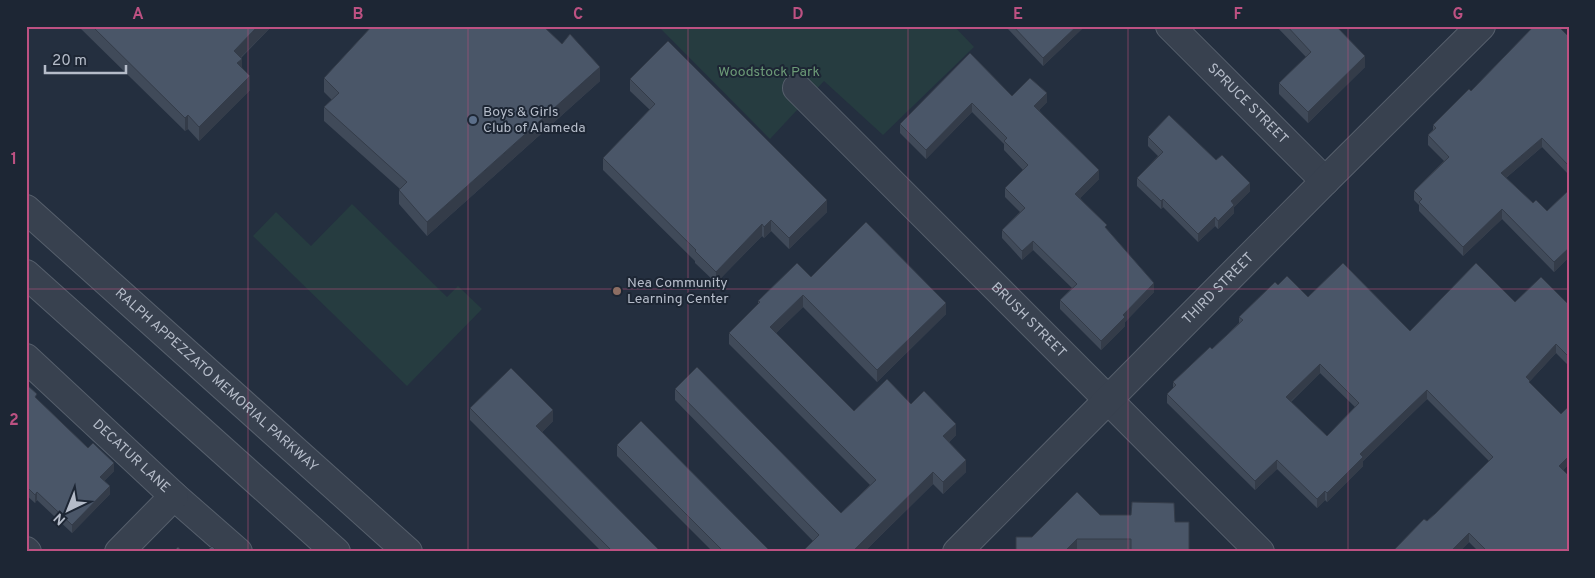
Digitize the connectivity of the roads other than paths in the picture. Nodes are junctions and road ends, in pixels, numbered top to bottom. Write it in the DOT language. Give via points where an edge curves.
graph roads {
  1 [pos="1170,26"];
  2 [pos="1481,26"];
  3 [pos="797,88"];
  4 [pos="1325,181"];
  5 [pos="26,209"];
  6 [pos="26,274"];
  7 [pos="26,358"];
  8 [pos="1108,400"];
  9 [pos="174,496"];
  10 [pos="120,552"];
  11 [pos="238,552"];
  12 [pos="336,552"];
  13 [pos="408,552"];
  14 [pos="957,552"];
  15 [pos="1260,552"];
  1 -- 4 [label="street, SPRUCE STREET"];
  2 -- 4 [label="street, THIRD STREET"];
  3 -- 8 [label="street, BRUSH STREET"];
  4 -- 8 [label="street, THIRD STREET"];
  5 -- 13 [label="street, RALPH APPEZZATO MEMORIAL PARKWAY"];
  6 -- 12 [label="street"];
  7 -- 9 [label="street, DECATUR LANE"];
  8 -- 14 [label="street, THIRD STREET"];
  8 -- 15 [label="street, BRUSH STREET"];
  9 -- 10 [label="street"];
  9 -- 11 [label="street, DECATUR LANE"];
}
